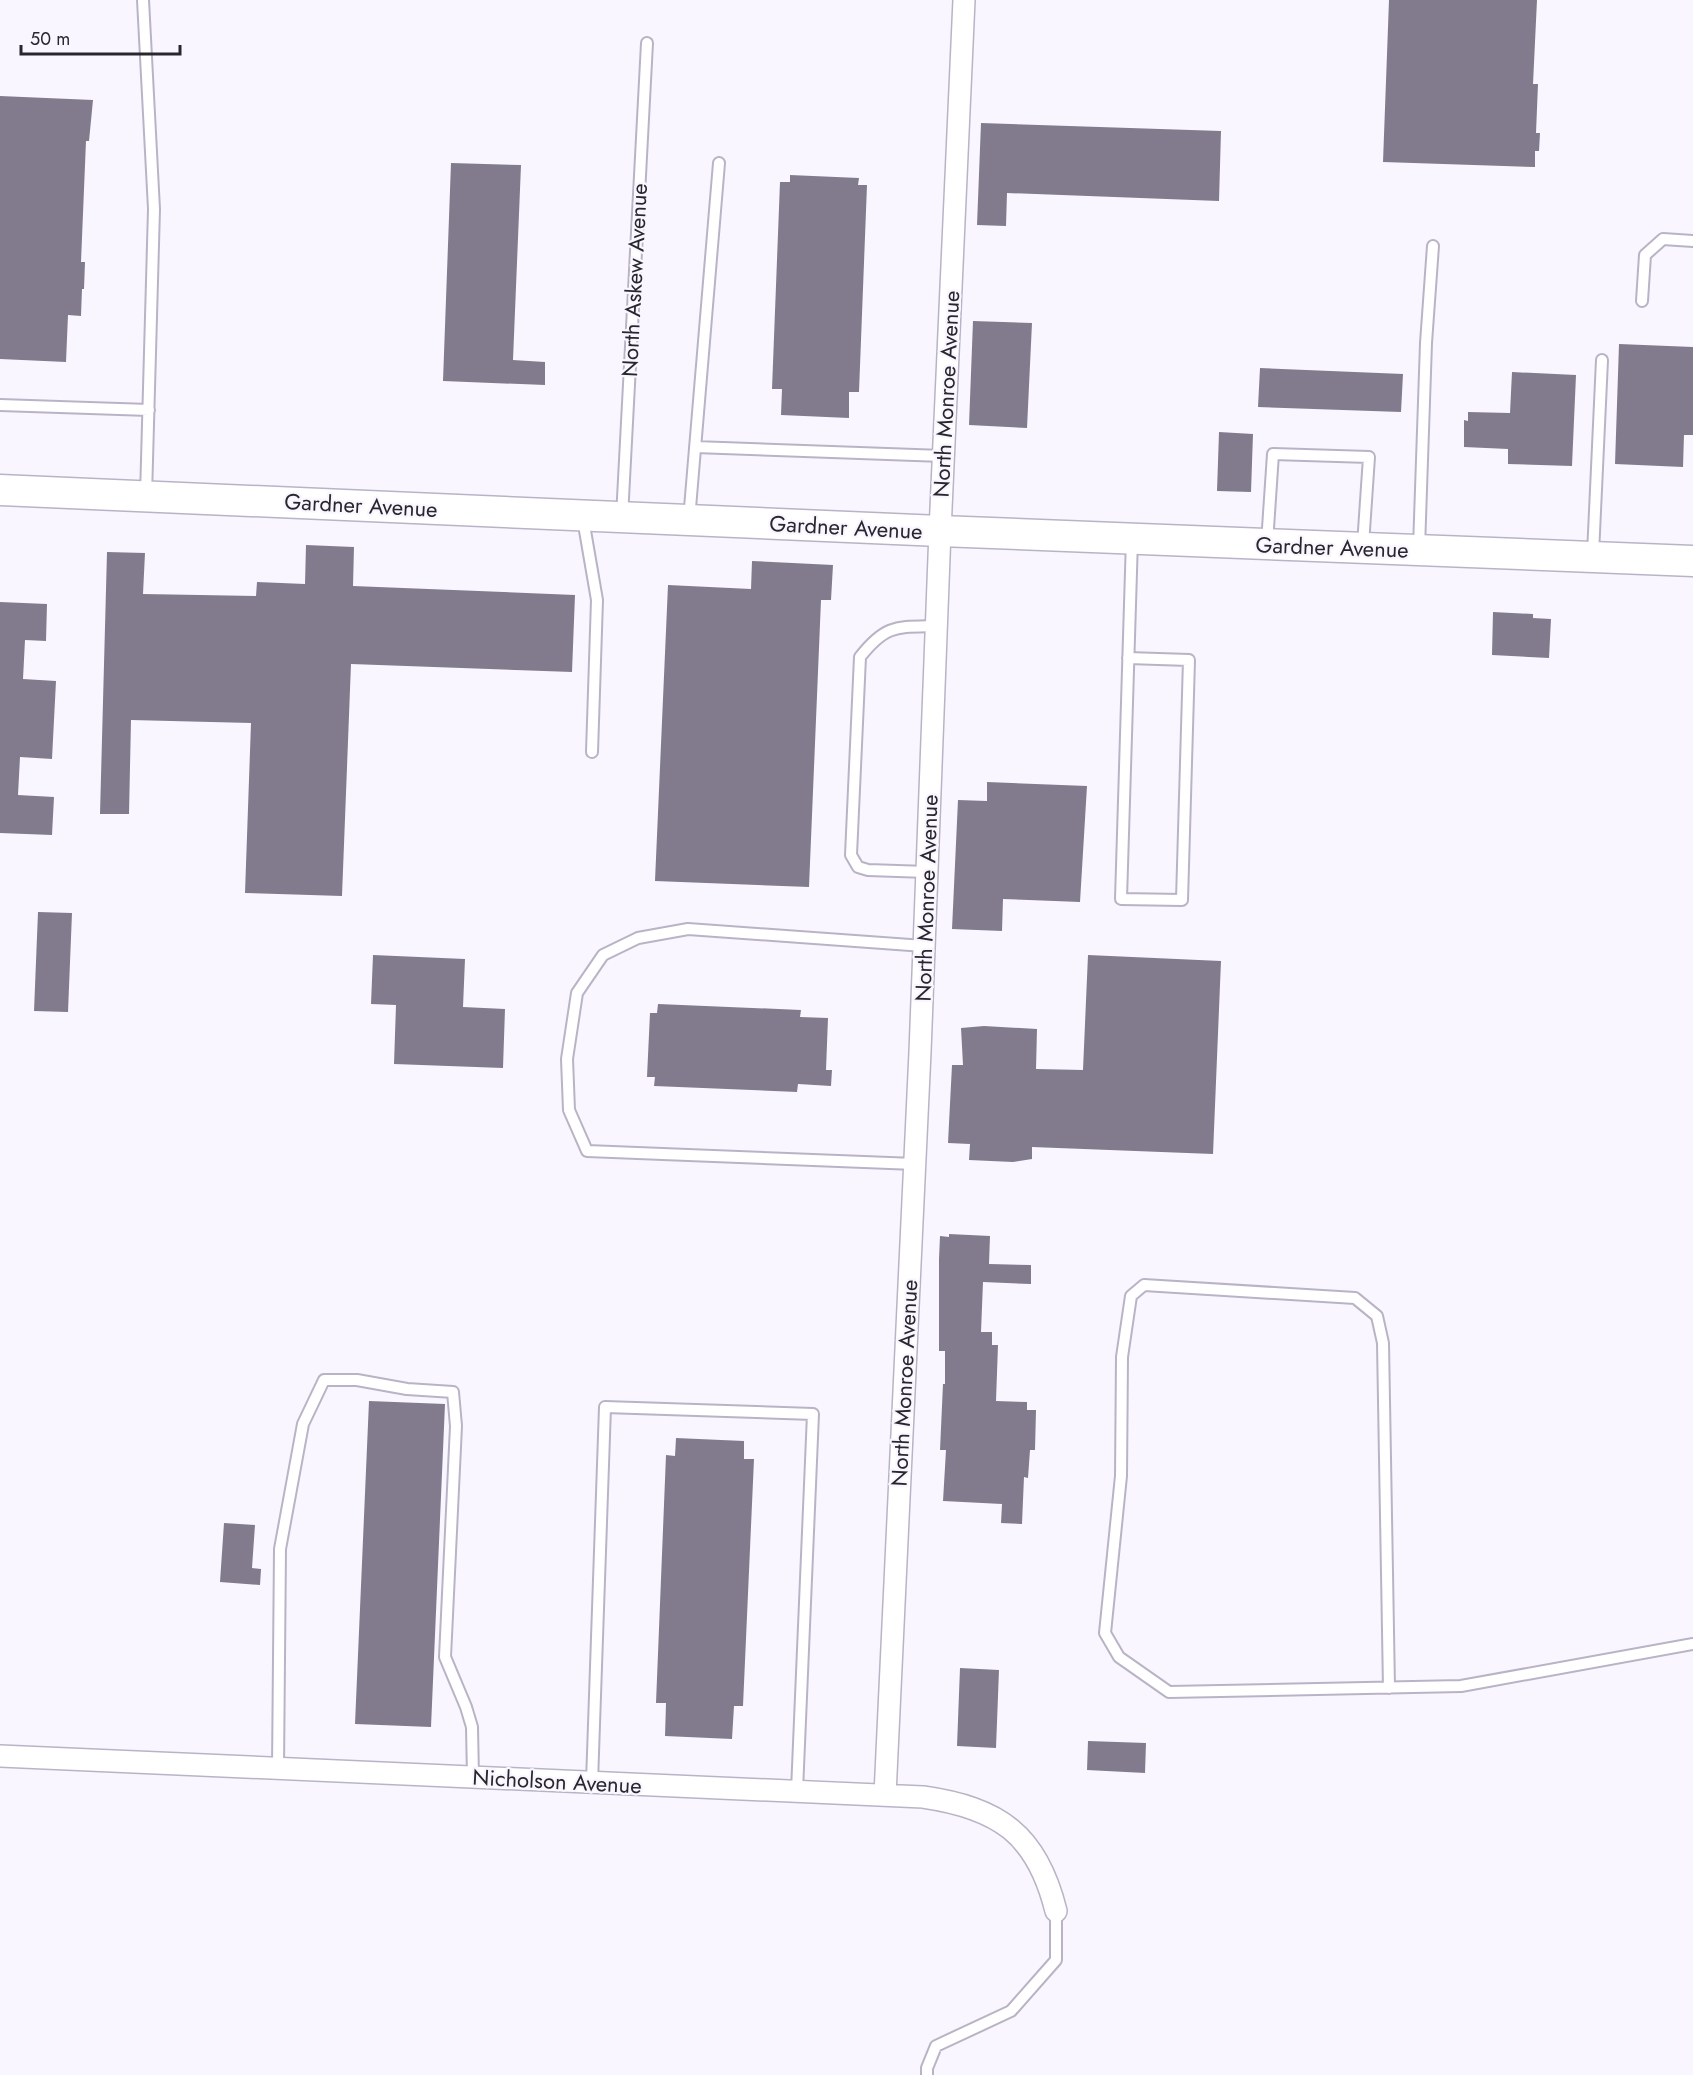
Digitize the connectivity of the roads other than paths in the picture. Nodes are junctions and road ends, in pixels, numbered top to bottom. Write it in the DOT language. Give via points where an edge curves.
graph roads {
  1 [pos="142,0"];
  2 [pos="964,0"];
  3 [pos="647,44"];
  4 [pos="719,163"];
  5 [pos="1693,241"];
  6 [pos="1433,246"];
  7 [pos="1642,301"];
  8 [pos="1602,360"];
  9 [pos="0,405"];
  10 [pos="149,410"];
  11 [pos="695,447"];
  12 [pos="943,456"];
  13 [pos="0,490"];
  14 [pos="146,496"];
  15 [pos="583,515"];
  16 [pos="622,517"];
  17 [pos="689,520"];
  18 [pos="940,531"];
  19 [pos="1132,539"];
  20 [pos="1267,544"];
  21 [pos="1363,548"];
  22 [pos="1419,550"];
  23 [pos="1593,557"];
  24 [pos="1693,561"];
  25 [pos="936,626"];
  26 [pos="1128,658"];
  27 [pos="592,752"];
  28 [pos="927,872"];
  29 [pos="924,946"];
  30 [pos="915,1164"];
  31 [pos="1693,1644"];
  32 [pos="1389,1688"];
  33 [pos="0,1756"];
  34 [pos="278,1768"];
  35 [pos="473,1777"];
  36 [pos="592,1782"];
  37 [pos="797,1791"];
  38 [pos="885,1795"];
  39 [pos="1056,1911"];
  40 [pos="927,2075"];
  1 -- 10 [label="lane" via="154,209"];
  2 -- 12 [label="street, North Monroe Avenue"];
  3 -- 16 [label="lane, North Askew Avenue"];
  4 -- 11 [label="lane"];
  5 -- 7 [label="lane" via="1663,239 1645,255"];
  6 -- 22 [label="lane"];
  8 -- 23 [label="lane"];
  9 -- 10 [label="lane"];
  10 -- 14 [label="lane"];
  11 -- 12 [label="lane"];
  11 -- 17 [label="lane"];
  12 -- 18 [label="street, North Monroe Avenue"];
  13 -- 14 [label="street, Gardner Avenue"];
  14 -- 15 [label="street, Gardner Avenue"];
  15 -- 16 [label="street, Gardner Avenue"];
  15 -- 27 [label="lane" via="597,600"];
  16 -- 17 [label="street, Gardner Avenue"];
  17 -- 18 [label="street, Gardner Avenue"];
  18 -- 19 [label="street, Gardner Avenue"];
  18 -- 25 [label="street, North Monroe Avenue"];
  19 -- 20 [label="street, Gardner Avenue"];
  19 -- 26 [label="lane"];
  20 -- 21 [label="street, Gardner Avenue"];
  20 -- 21 [label="lane" via="1273,454 1369,457"];
  21 -- 22 [label="street, Gardner Avenue"];
  22 -- 23 [label="street, Gardner Avenue"];
  23 -- 24 [label="street, Gardner Avenue"];
  25 -- 28 [label="street, North Monroe Avenue"];
  25 -- 28 [label="lane" via="898,627 874,639 860,657 851,855 858,867 868,870"];
  26 -- 26 [label="lane" via="1121,898 1182,900 1189,660"];
  28 -- 29 [label="street, North Monroe Avenue"];
  29 -- 30 [label="street, North Monroe Avenue"];
  29 -- 30 [label="lane" via="688,929 638,938 603,955 577,993 567,1059 569,1110 587,1151"];
  30 -- 38 [label="street, North Monroe Avenue"];
  31 -- 32 [label="lane" via="1461,1686"];
  32 -- 32 [label="lane" via="1170,1692 1119,1657 1105,1633 1121,1476 1122,1357 1131,1296 1144,1285 1355,1298 1377,1316 1383,1343"];
  33 -- 34 [label="street, Nicholson Avenue"];
  34 -- 35 [label="street, Nicholson Avenue"];
  34 -- 35 [label="lane" via="280,1549 303,1424 324,1380 357,1380 453,1392 456,1426 445,1657 472,1727"];
  35 -- 36 [label="street, Nicholson Avenue"];
  36 -- 37 [label="street, Nicholson Avenue"];
  36 -- 37 [label="lane" via="604,1407 813,1414"];
  37 -- 38 [label="street, Nicholson Avenue"];
  38 -- 39 [label="street, Nicholson Avenue" via="944,1800 1002,1821 1017,1833 1040,1865"];
  39 -- 40 [label="lane" via="1056,1960 1011,2010 936,2046"];
}
